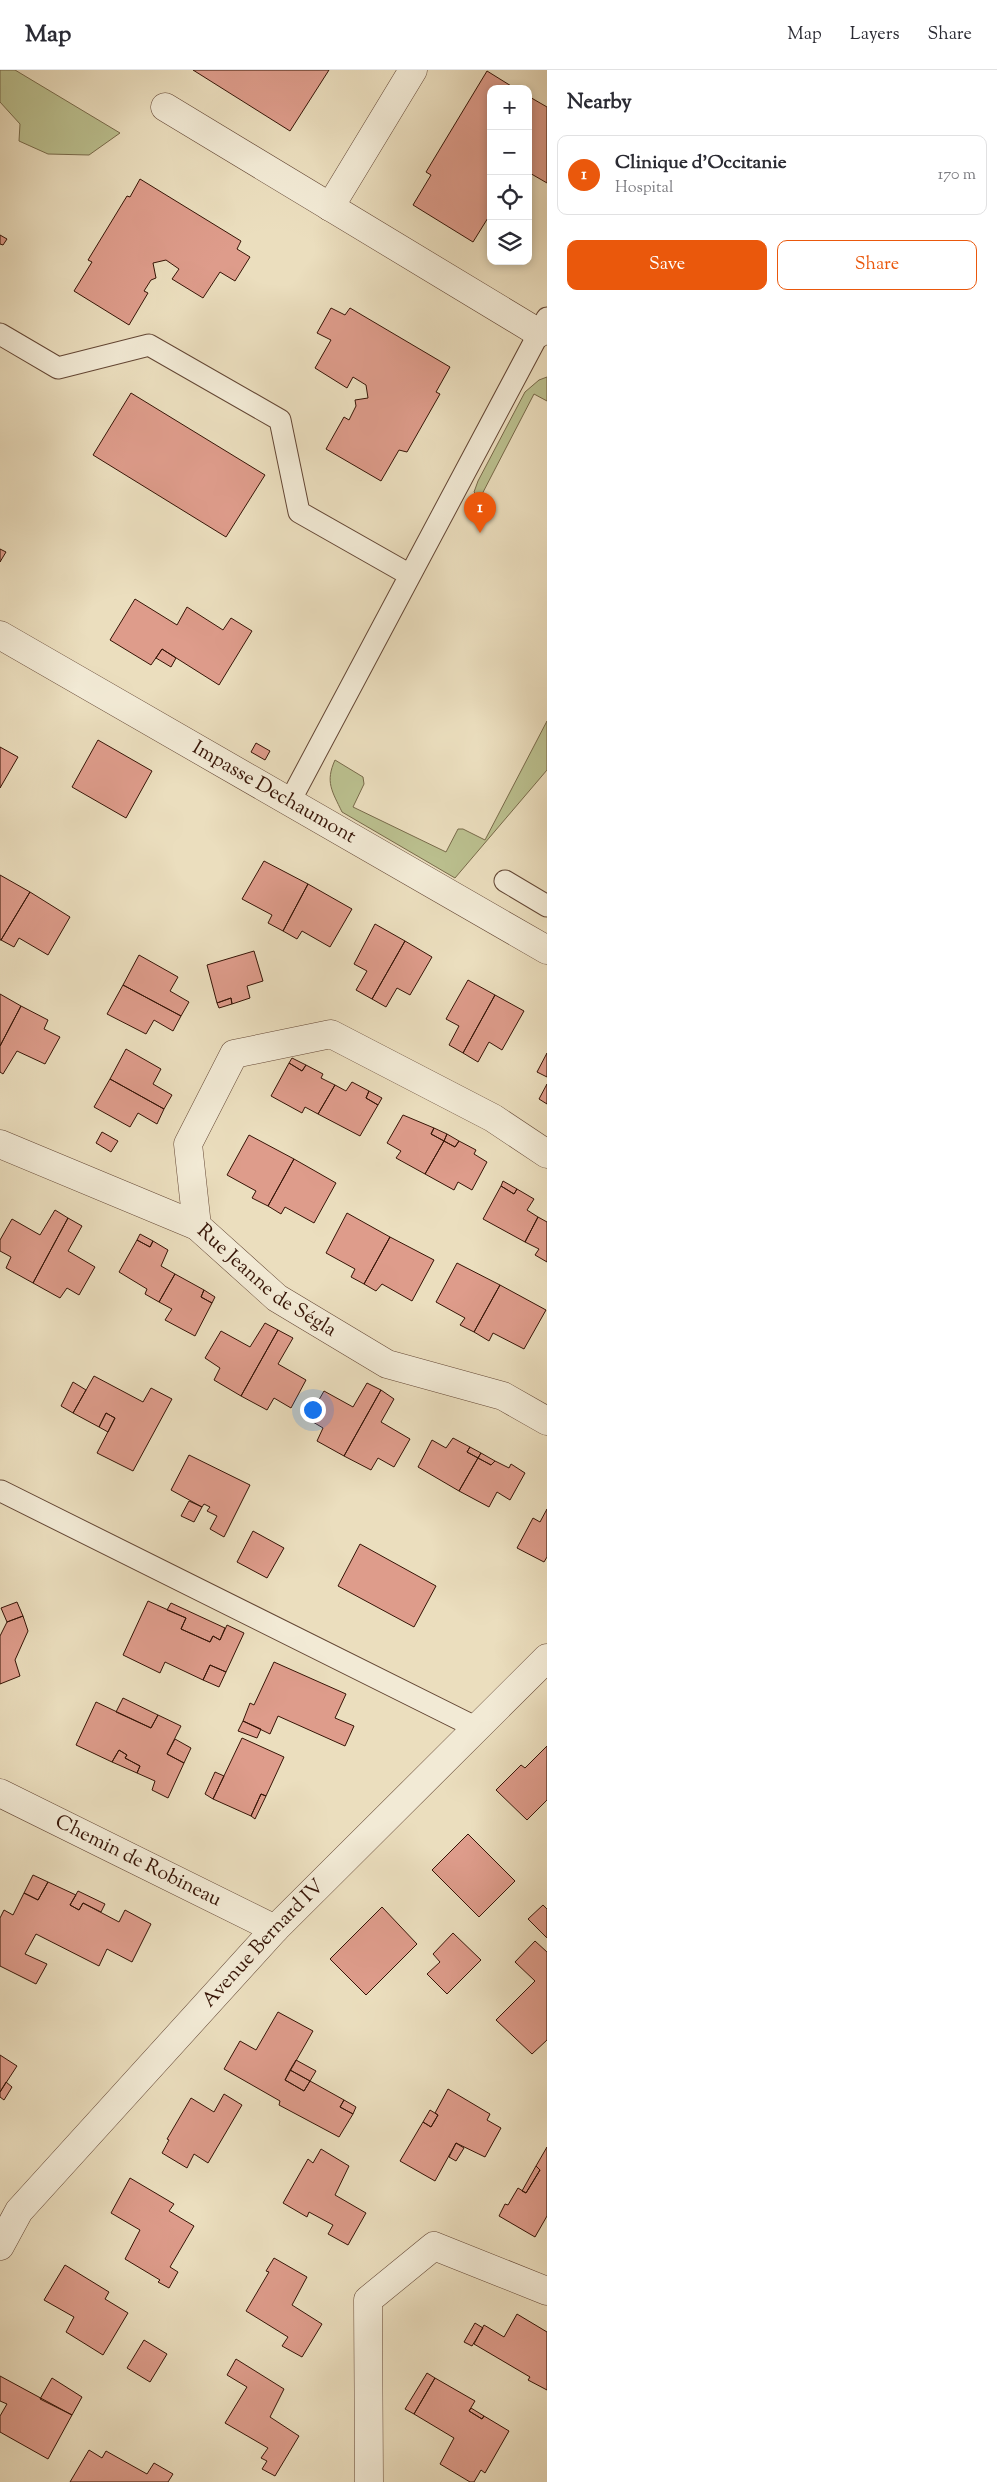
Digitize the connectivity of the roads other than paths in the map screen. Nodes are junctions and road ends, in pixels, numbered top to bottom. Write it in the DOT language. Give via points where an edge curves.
graph roads {
  1 [pos="413,70"];
  2 [pos="165,107"];
  3 [pos="330,207"];
  4 [pos="543,325"];
  5 [pos="0,334"];
  6 [pos="410,575"];
  7 [pos="0,635"];
  8 [pos="290,801"];
  9 [pos="505,881"];
  10 [pos="547,906"];
  11 [pos="547,950"];
  12 [pos="0,1144"];
  13 [pos="547,1154"];
  14 [pos="197,1226"];
  15 [pos="547,1421"];
  16 [pos="2,1491"];
  17 [pos="543,1670"];
  18 [pos="475,1727"];
  19 [pos="1,1796"];
  20 [pos="275,1929"];
  21 [pos="0,2246"];
  22 [pos="547,2291"];
  23 [pos="369,2482"];
  1 -- 3 [label="street"];
  2 -- 3 [label="street"];
  3 -- 4 [label="street"];
  4 -- 6 [label="lane"];
  5 -- 6 [label="lane" via="58,368 149,345 280,420 299,512"];
  6 -- 8 [label="lane"];
  7 -- 8 [label="street, Impasse Dechaumont"];
  8 -- 11 [label="street, Impasse Dechaumont"];
  9 -- 10 [label="lane"];
  12 -- 14 [label="street"];
  13 -- 14 [label="street, Rue Jeanne de Ségla" via="493,1118 331,1034 234,1054 188,1144"];
  14 -- 15 [label="street, Rue Jeanne de Ségla" via="278,1298 387,1364 503,1396"];
  16 -- 18 [label="lane"];
  17 -- 18 [label="street, Avenue Bernard IV"];
  18 -- 20 [label="street, Avenue Bernard IV"];
  19 -- 20 [label="street, Chemin de Robineau"];
  20 -- 21 [label="street, Avenue Bernard IV" via="19,2211"];
  22 -- 23 [label="street" via="434,2246 368,2300"];
}
